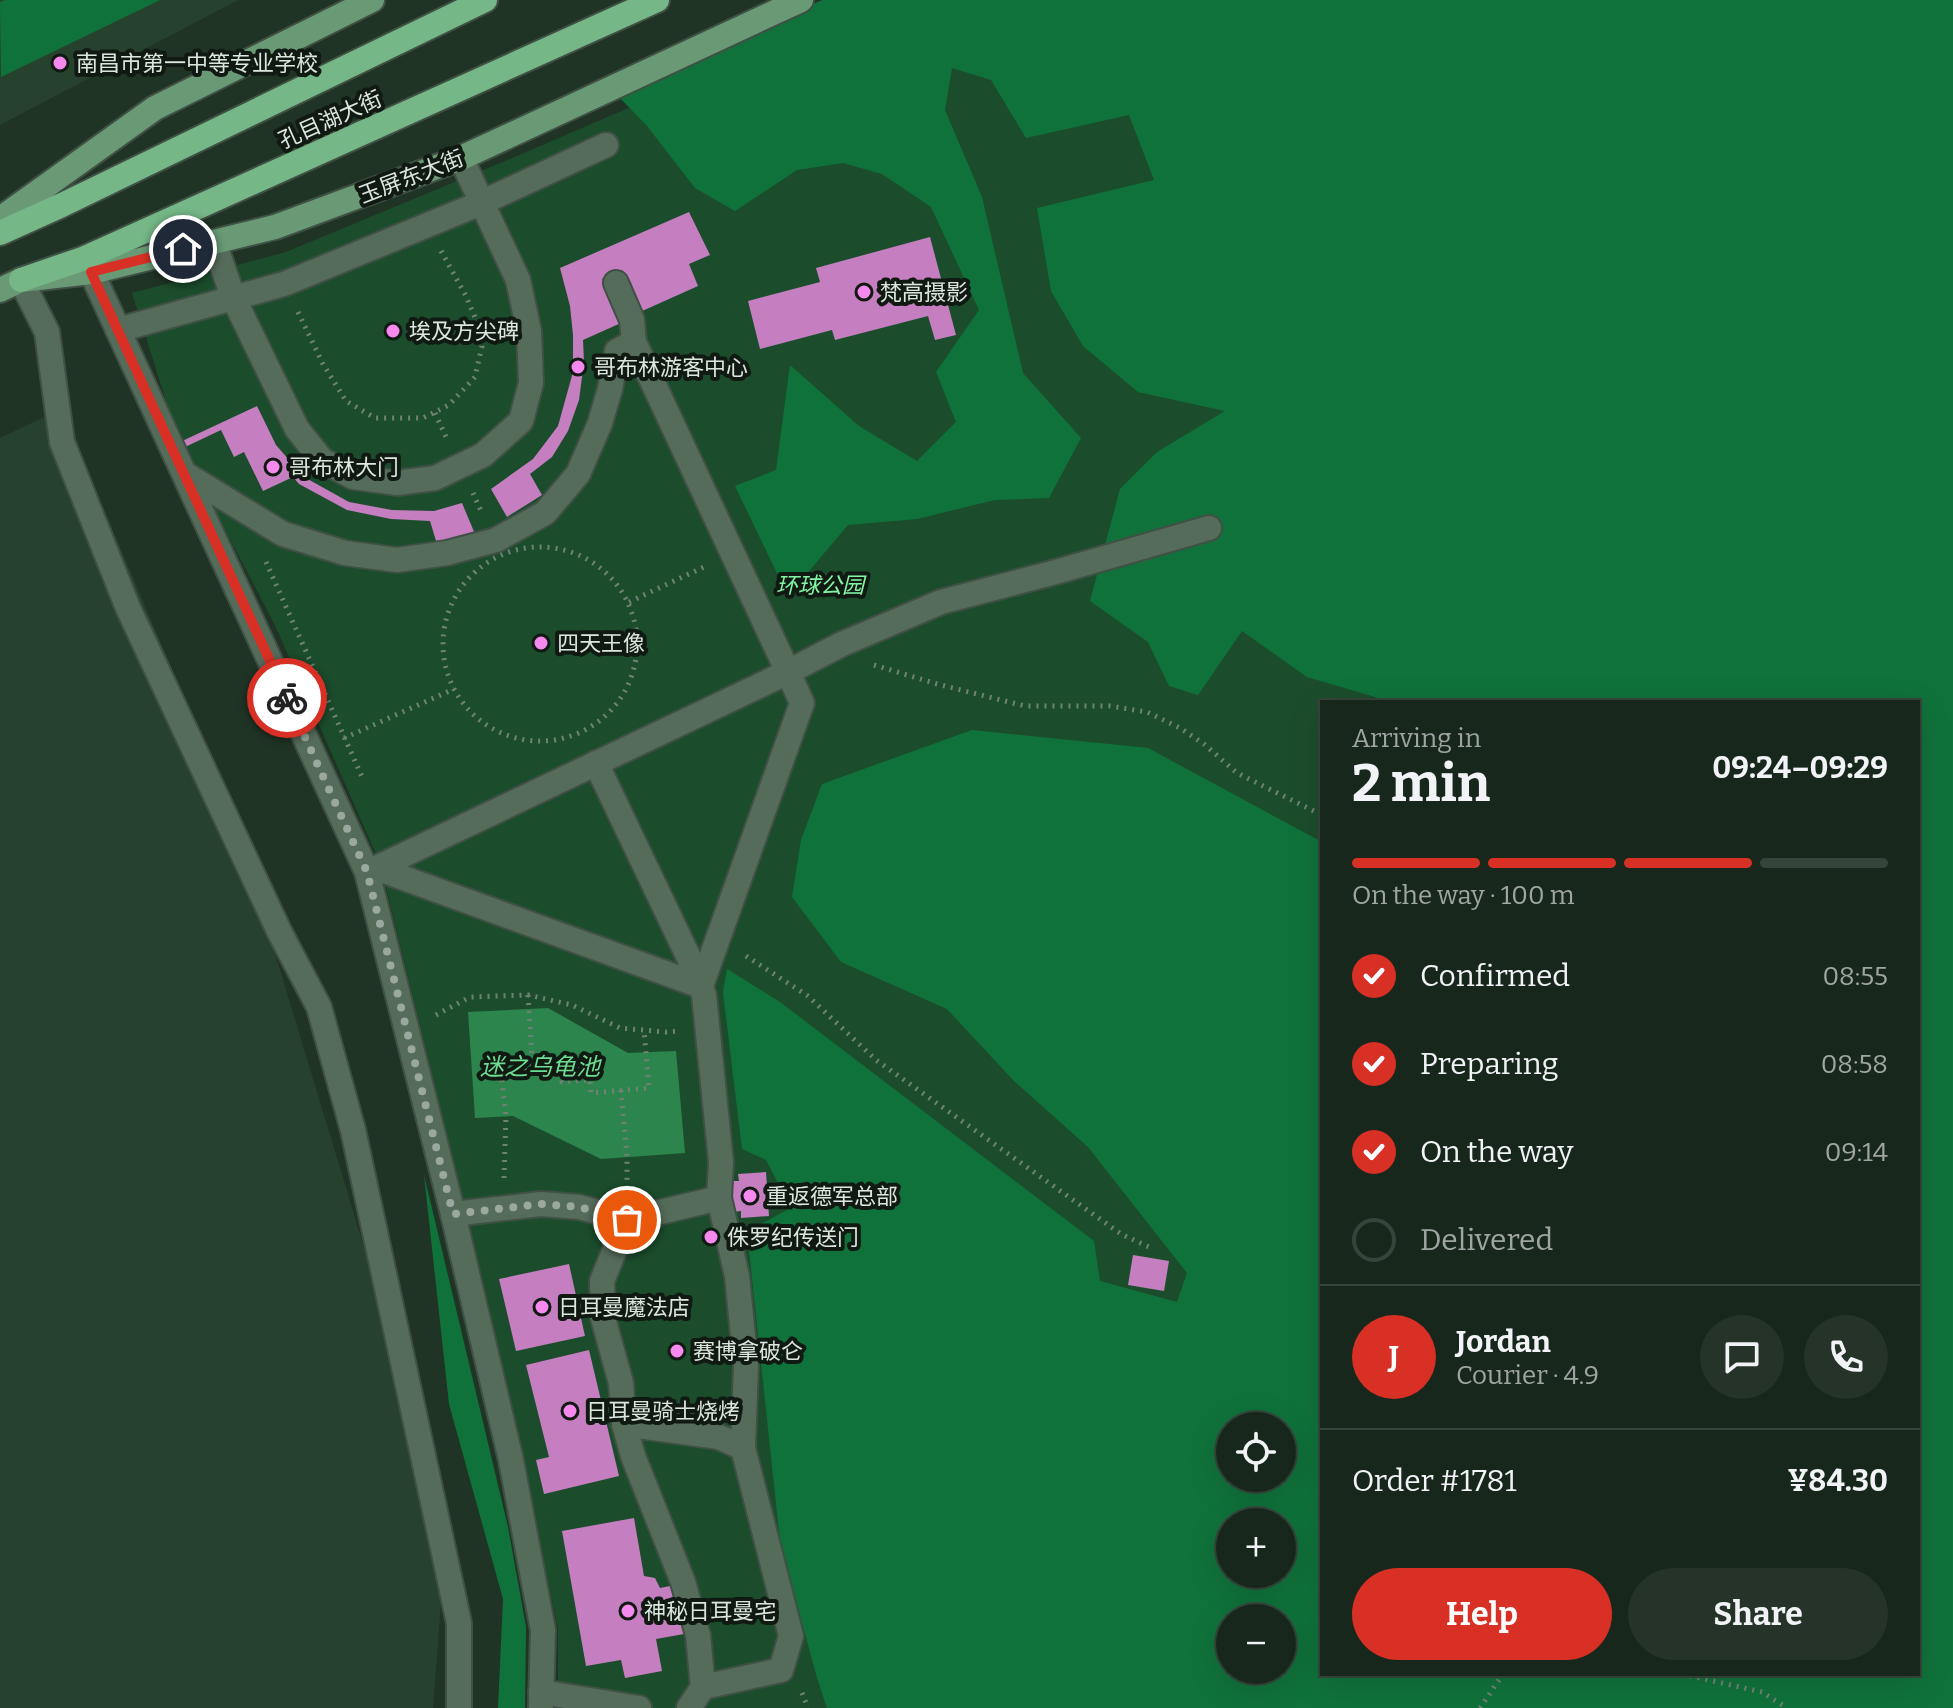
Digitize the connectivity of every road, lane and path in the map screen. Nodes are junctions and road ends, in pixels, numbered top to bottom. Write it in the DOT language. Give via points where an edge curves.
graph roads {
  1 [pos="372,0"];
  2 [pos="485,0"];
  3 [pos="657,0"];
  4 [pos="801,0"];
  5 [pos="606,145"];
  6 [pos="461,158"];
  7 [pos="481,203"];
  8 [pos="0,219"];
  9 [pos="0,233"];
  10 [pos="214,242"];
  11 [pos="444,257"];
  12 [pos="88,265"];
  13 [pos="616,283"];
  14 [pos="11,285"];
  15 [pos="233,297"];
  16 [pos="303,322"];
  17 [pos="118,330"];
  18 [pos="634,342"];
  19 [pos="184,474"];
  20 [pos="243,510"];
  21 [pos="1209,528"];
  22 [pos="733,554"];
  23 [pos="629,602"];
  24 [pos="827,651"];
  25 [pos="788,672"];
  26 [pos="454,689"];
  27 [pos="344,738"];
  28 [pos="596,763"];
  29 [pos="368,791"];
  30 [pos="1320,814"];
  31 [pos="372,870"];
  32 [pos="718,938"];
  33 [pos="701,986"];
  34 [pos="528,995"];
  35 [pos="708,1027"];
  36 [pos="644,1030"];
  37 [pos="407,1032"];
  38 [pos="533,1070"];
  39 [pos="621,1090"];
  40 [pos="627,1157"];
  41 [pos="719,1198"];
  42 [pos="503,1208"];
  43 [pos="453,1214"];
  44 [pos="627,1220"];
  45 [pos="1151,1248"];
  46 [pos="624,1424"];
  47 [pos="743,1448"];
  48 [pos="1502,1676"];
  49 [pos="1691,1676"];
  50 [pos="703,1687"];
  51 [pos="541,1700"];
  52 [pos="459,1708"];
  53 [pos="639,1708"];
  54 [pos="689,1708"];
  55 [pos="1480,1708"];
  56 [pos="1787,1708"];
  1 -- 8 [label="main road" via="155,108"];
  2 -- 9 [label="highway, 孔目湖大街"];
  3 -- 12 [label="highway, 孔目湖大街"];
  4 -- 6 [label="main road, 玉屏东大街"];
  5 -- 7 [label="lane"];
  6 -- 7 [label="lane"];
  6 -- 10 [label="main road, 玉屏东大街" via="275,227"];
  7 -- 15 [label="lane" via="284,284"];
  7 -- 15 [label="lane" via="518,280 529,331 531,383 521,421 483,455 435,478 397,483 353,477 322,460 297,429"];
  10 -- 12 [label="main road, 玉屏东大街"];
  10 -- 15 [label="lane"];
  11 -- 16 [label="path" via="466,296 482,346 475,377 435,413 375,418 346,401"];
  12 -- 14 [label="highway, 孔目湖大街"];
  12 -- 17 [label="lane"];
  13 -- 18 [label="lane" via="632,320"];
  14 -- 52 [label="lane" via="47,332 62,442 128,608 319,1007 353,1130 459,1623"];
  15 -- 17 [label="lane"];
  17 -- 19 [label="lane"];
  18 -- 20 [label="lane" via="617,351 600,423 578,474 545,513 496,540 397,560 345,553 283,534"];
  18 -- 22 [label="lane"];
  19 -- 20 [label="lane"];
  19 -- 31 [label="lane"];
  20 -- 27 [label="path"];
  21 -- 24 [label="lane" via="941,602"];
  22 -- 23 [label="path"];
  22 -- 25 [label="lane"];
  23 -- 26 [label="path" via="637,626 632,677 621,699 583,732 558,740 508,736 485,725"];
  23 -- 26 [label="path" via="610,576 584,556 541,546 503,553 465,581 445,620 444,663"];
  24 -- 25 [label="lane"];
  24 -- 30 [label="path" via="1025,706 1110,706 1147,712 1204,744 1237,773"];
  25 -- 28 [label="lane"];
  25 -- 32 [label="lane" via="802,703"];
  26 -- 27 [label="path"];
  27 -- 29 [label="path"];
  28 -- 31 [label="lane"];
  28 -- 33 [label="lane"];
  31 -- 33 [label="lane"];
  31 -- 37 [label="lane"];
  32 -- 33 [label="lane"];
  32 -- 45 [label="path" via="808,996 876,1060 1121,1234"];
  33 -- 35 [label="lane"];
  34 -- 36 [label="path" via="572,1005 620,1028"];
  34 -- 37 [label="path" via="470,997"];
  34 -- 38 [label="path"];
  35 -- 36 [label="path"];
  35 -- 41 [label="lane" via="721,1162"];
  36 -- 39 [label="path" via="649,1088"];
  37 -- 43 [label="lane"];
  38 -- 39 [label="path" via="560,1068 562,1082 590,1080 591,1093"];
  38 -- 42 [label="path" via="501,1074 506,1116"];
  39 -- 40 [label="path"];
  41 -- 44 [label="lane"];
  41 -- 47 [label="lane" via="737,1276 746,1366"];
  42 -- 43 [label="lane"];
  42 -- 44 [label="lane" via="579,1207"];
  43 -- 51 [label="lane" via="511,1460 543,1630"];
  44 -- 46 [label="lane" via="602,1281 603,1318 621,1383"];
  46 -- 47 [label="lane" via="719,1437"];
  46 -- 50 [label="lane" via="683,1582 698,1635"];
  47 -- 50 [label="lane" via="791,1636 781,1670"];
  48 -- 55 [label="path"];
  49 -- 56 [label="path" via="1762,1692"];
  50 -- 54 [label="lane"];
  51 -- 53 [label="lane"];
}
